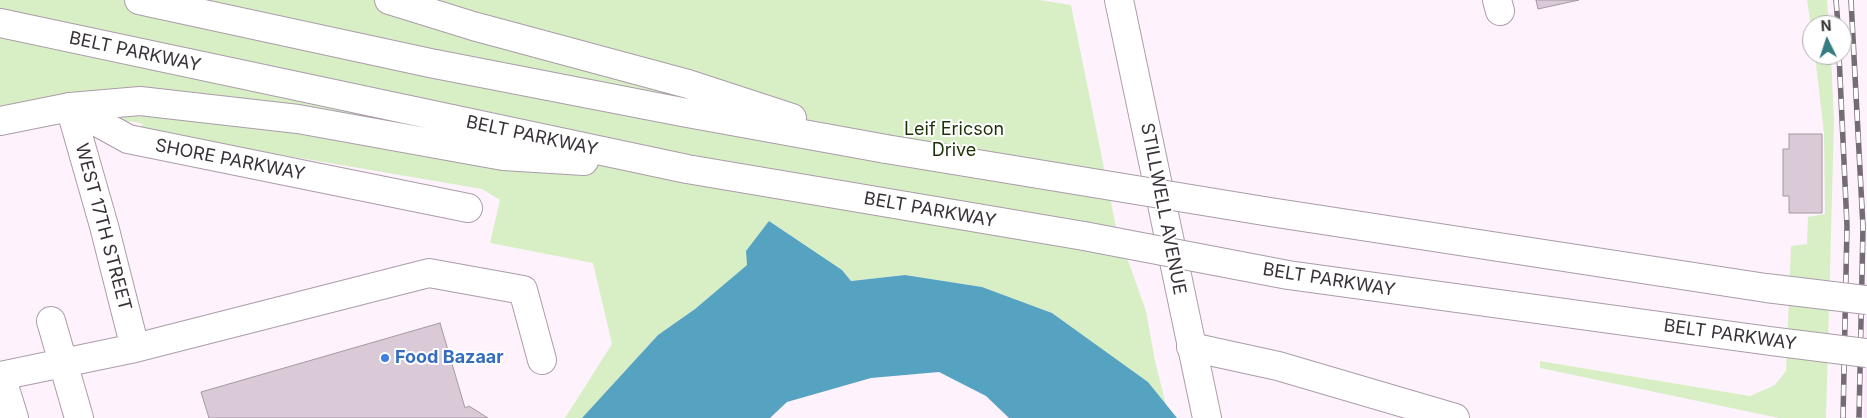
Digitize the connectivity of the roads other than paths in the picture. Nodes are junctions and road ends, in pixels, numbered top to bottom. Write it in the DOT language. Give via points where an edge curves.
graph roads {
  1 [pos="139,0"];
  2 [pos="389,0"];
  3 [pos="1117,0"];
  4 [pos="0,23"];
  5 [pos="70,107"];
  6 [pos="0,121"];
  7 [pos="886,149"];
  8 [pos="687,169"];
  9 [pos="468,208"];
  10 [pos="1867,300"];
  11 [pos="51,321"];
  12 [pos="1191,347"];
  13 [pos="136,348"];
  14 [pos="1867,353"];
  15 [pos="542,360"];
  16 [pos="63,363"];
  17 [pos="0,376"];
  18 [pos="14,418"];
  19 [pos="79,418"];
  20 [pos="1207,418"];
  21 [pos="1455,418"];
  1 -- 7 [label="main road" via="430,63"];
  2 -- 7 [label="main road" via="688,84"];
  3 -- 12 [label="main road, STILLWELL AVENUE"];
  4 -- 8 [label="main road, BELT PARKWAY"];
  5 -- 6 [label="main road"];
  5 -- 8 [label="main road" via="140,100 298,119 503,156"];
  5 -- 9 [label="main road, SHORE PARKWAY" via="128,139"];
  5 -- 13 [label="main road, WEST 17TH STREET"];
  7 -- 10 [label="main road, bridge" via="1270,212 1766,288"];
  8 -- 14 [label="main road, BELT PARKWAY, bridge" via="1084,236 1288,275"];
  11 -- 16 [label="main road"];
  12 -- 20 [label="main road, STILLWELL AVENUE"];
  12 -- 21 [label="main road" via="1278,366"];
  13 -- 15 [label="main road" via="429,273 524,290"];
  13 -- 16 [label="main road"];
  16 -- 17 [label="main road"];
  16 -- 19 [label="main road"];
  17 -- 18 [label="main road"];
}
